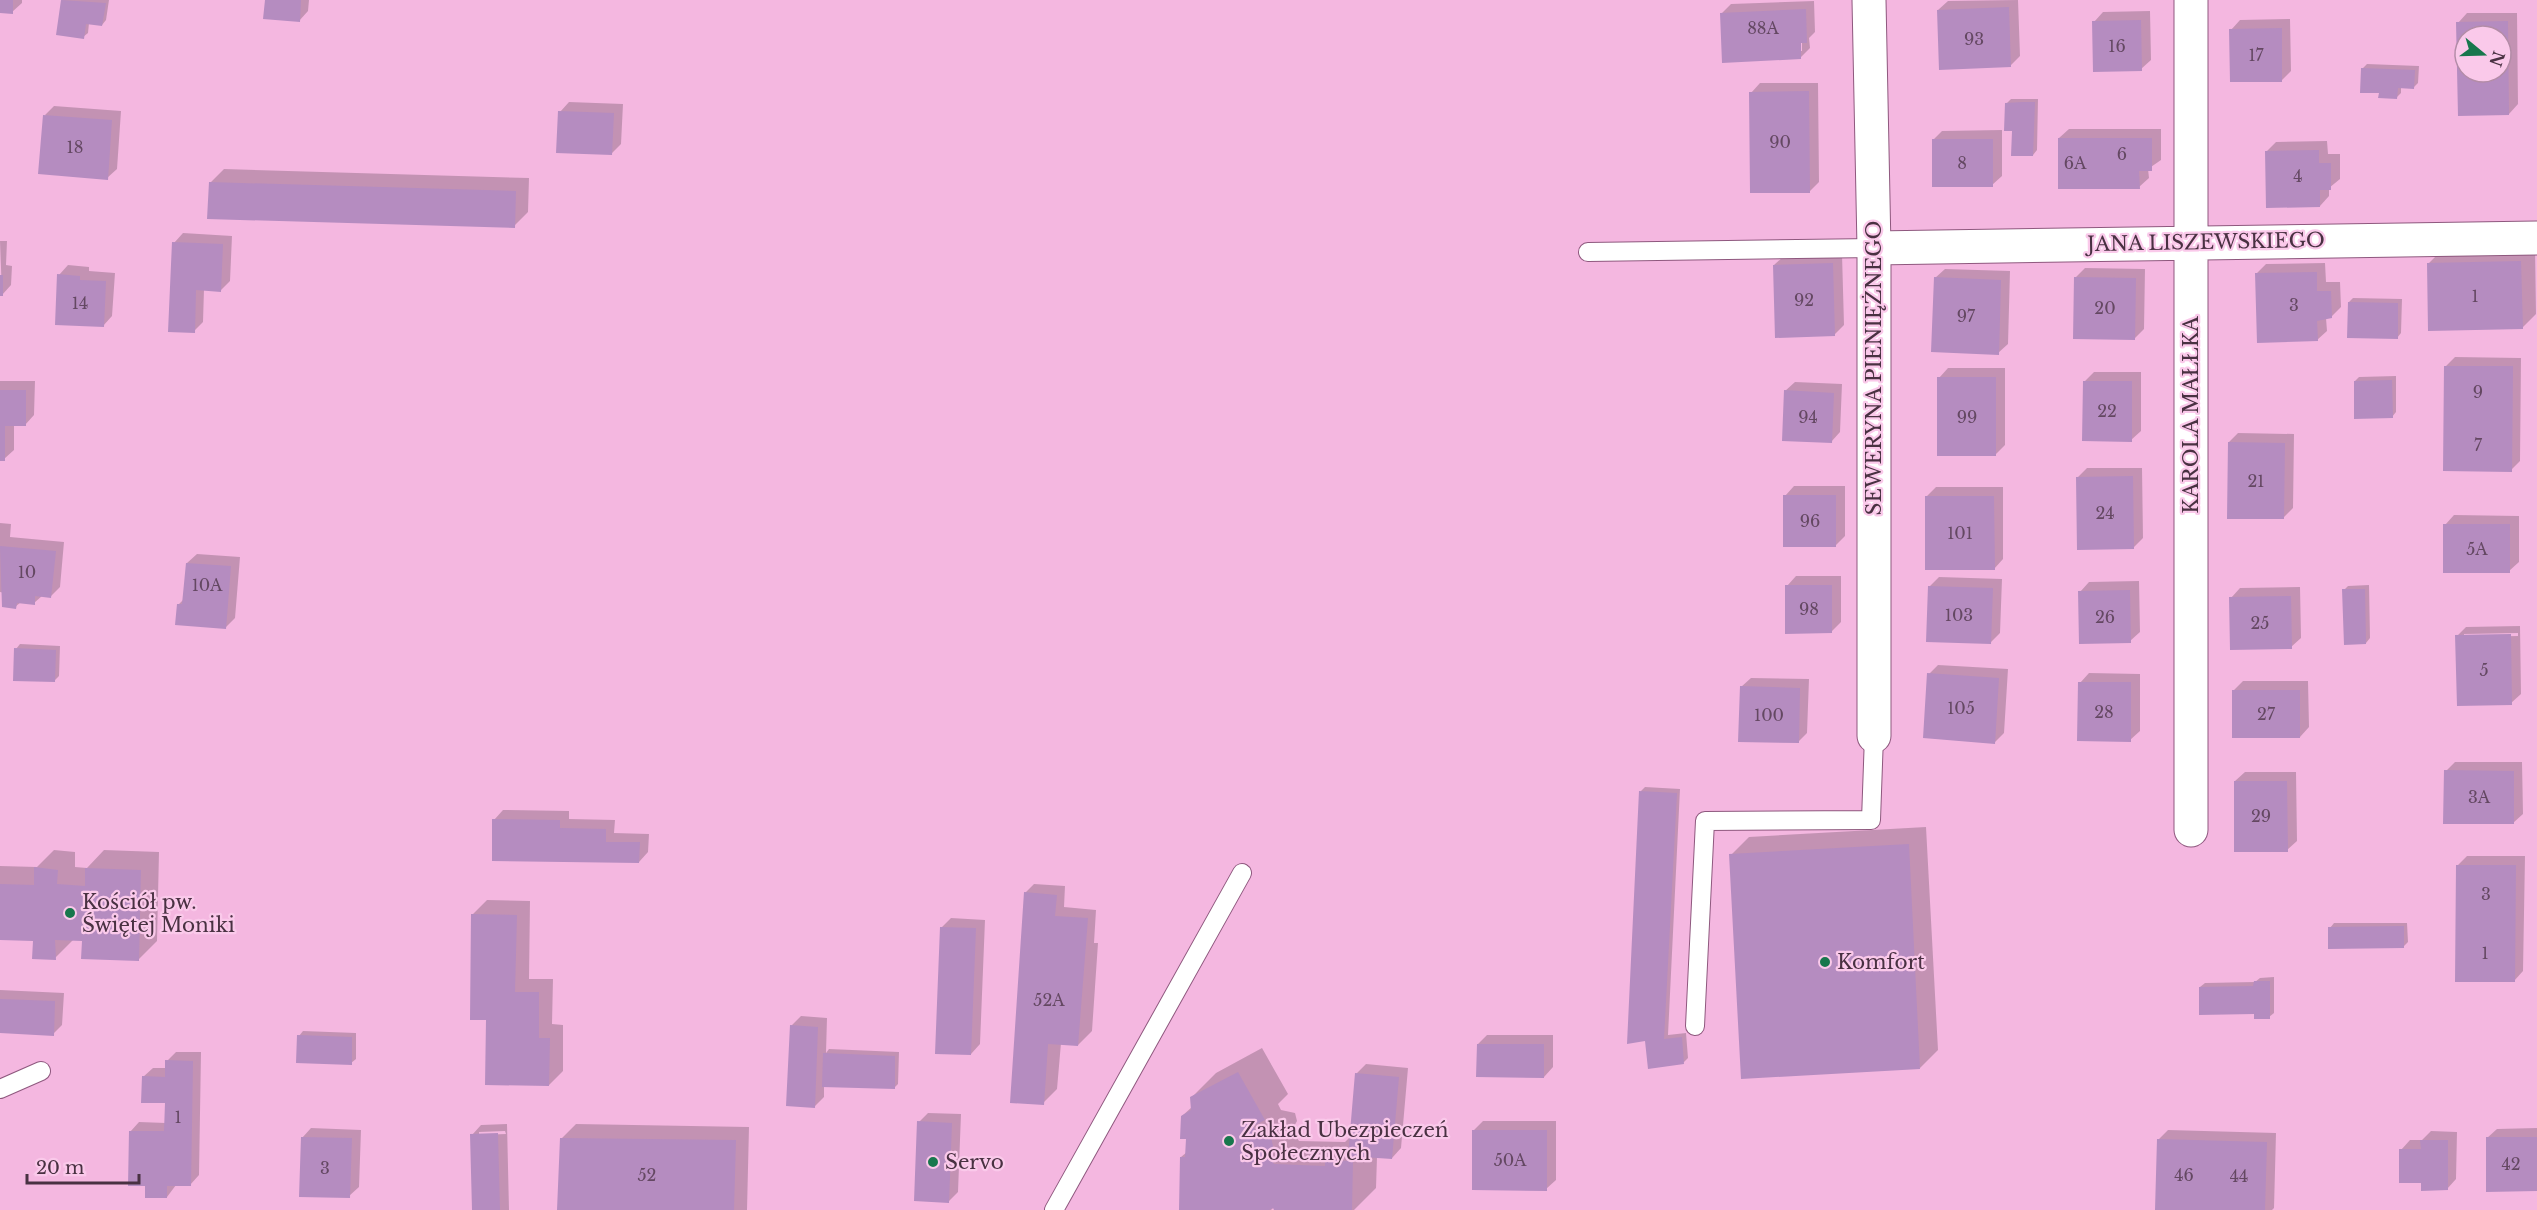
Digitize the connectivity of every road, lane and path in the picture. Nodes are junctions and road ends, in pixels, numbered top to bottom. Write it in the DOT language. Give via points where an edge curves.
graph roads {
  1 [pos="1869,0"];
  2 [pos="2191,0"];
  3 [pos="2537,238"];
  4 [pos="2191,241"];
  5 [pos="1874,248"];
  6 [pos="1588,252"];
  7 [pos="1874,736"];
  8 [pos="2191,830"];
  9 [pos="1242,873"];
  10 [pos="1695,1026"];
  11 [pos="41,1071"];
  12 [pos="0,1089"];
  13 [pos="1054,1210"];
  1 -- 5 [label="street, SEWERYNA PIENIĘŻNEGO"];
  2 -- 4 [label="street, KAROLA MAŁŁKA"];
  3 -- 4 [label="street, JANA LISZEWSKIEGO"];
  4 -- 5 [label="street, JANA LISZEWSKIEGO"];
  4 -- 8 [label="street, KAROLA MAŁŁKA"];
  5 -- 6 [label="lane"];
  5 -- 7 [label="street, SEWERYNA PIENIĘŻNEGO"];
  7 -- 10 [label="lane" via="1871,820 1705,821"];
  9 -- 13 [label="lane"];
  11 -- 12 [label="lane"];
}
